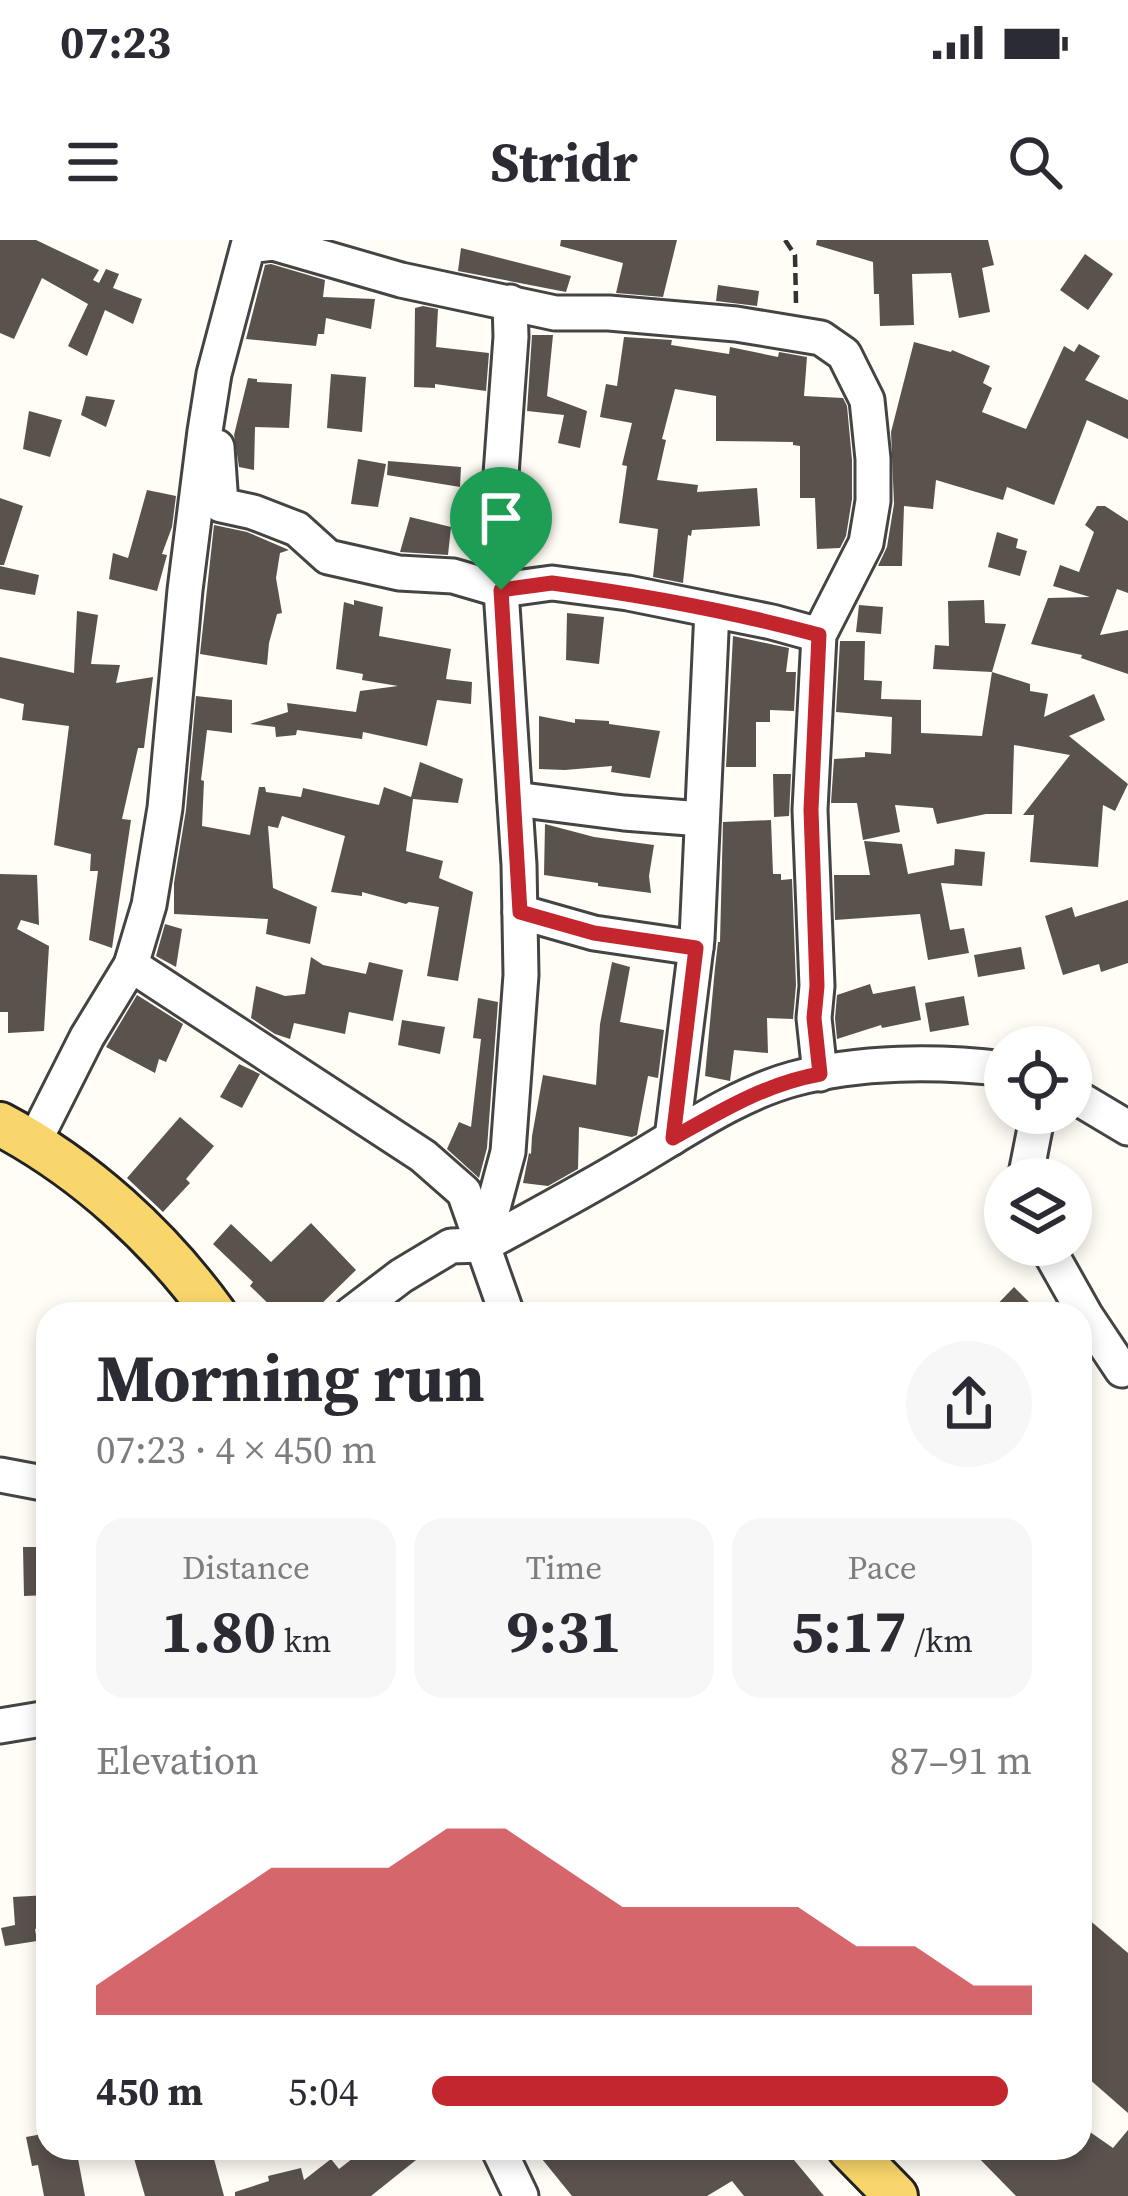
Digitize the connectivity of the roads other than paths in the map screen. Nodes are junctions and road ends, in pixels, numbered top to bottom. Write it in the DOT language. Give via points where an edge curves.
graph roads {
  1 [pos="253,242"];
  2 [pos="510,302"];
  3 [pos="205,431"];
  4 [pos="501,590"];
  5 [pos="712,610"];
  6 [pos="819,635"];
  7 [pos="514,800"];
  8 [pos="702,819"];
  9 [pos="520,912"];
  10 [pos="696,948"];
  11 [pos="131,965"];
  12 [pos="984,1067"];
  13 [pos="820,1074"];
  14 [pos="1092,1107"];
  15 [pos="1128,1128"];
  16 [pos="17,1133"];
  17 [pos="673,1138"];
  18 [pos="484,1245"];
  19 [pos="1058,1266"];
  20 [pos="207,1302"];
  21 [pos="366,1302"];
  22 [pos="503,1302"];
  23 [pos="1078,1302"];
  24 [pos="1092,1325"];
  25 [pos="1122,1370"];
  26 [pos="0,1474"];
  27 [pos="36,1482"];
  28 [pos="36,1720"];
  29 [pos="0,1726"];
  30 [pos="503,2160"];
  31 [pos="861,2160"];
  32 [pos="516,2191"];
  33 [pos="896,2196"];
  1 -- 2 [label="street"];
  1 -- 3 [label="street"];
  2 -- 4 [label="street"];
  2 -- 6 [label="street" via="555,313 795,333 844,354 867,400 874,501 866,543"];
  3 -- 4 [label="street" via="217,446 221,505 297,529 328,557"];
  3 -- 11 [label="street" via="165,808"];
  4 -- 5 [label="street" via="552,583"];
  4 -- 7 [label="street"];
  5 -- 6 [label="street"];
  5 -- 8 [label="street"];
  6 -- 13 [label="street" via="811,810"];
  7 -- 8 [label="street"];
  7 -- 9 [label="street"];
  8 -- 10 [label="street"];
  9 -- 10 [label="street"];
  9 -- 18 [label="street" via="508,1152"];
  10 -- 17 [label="street"];
  11 -- 16 [label="street"];
  11 -- 18 [label="street" via="423,1156 464,1192"];
  12 -- 13 [label="street" via="905,1063"];
  13 -- 17 [label="street" via="755,1093"];
  14 -- 15 [label="street"];
  16 -- 20 [label="main road" via="120,1208"];
  17 -- 18 [label="street"];
  18 -- 21 [label="street" via="451,1246"];
  18 -- 22 [label="street"];
  19 -- 23 [label="street"];
  24 -- 25 [label="street"];
  26 -- 27 [label="street"];
  28 -- 29 [label="street"];
  30 -- 32 [label="street"];
  31 -- 33 [label="main road"];
}
